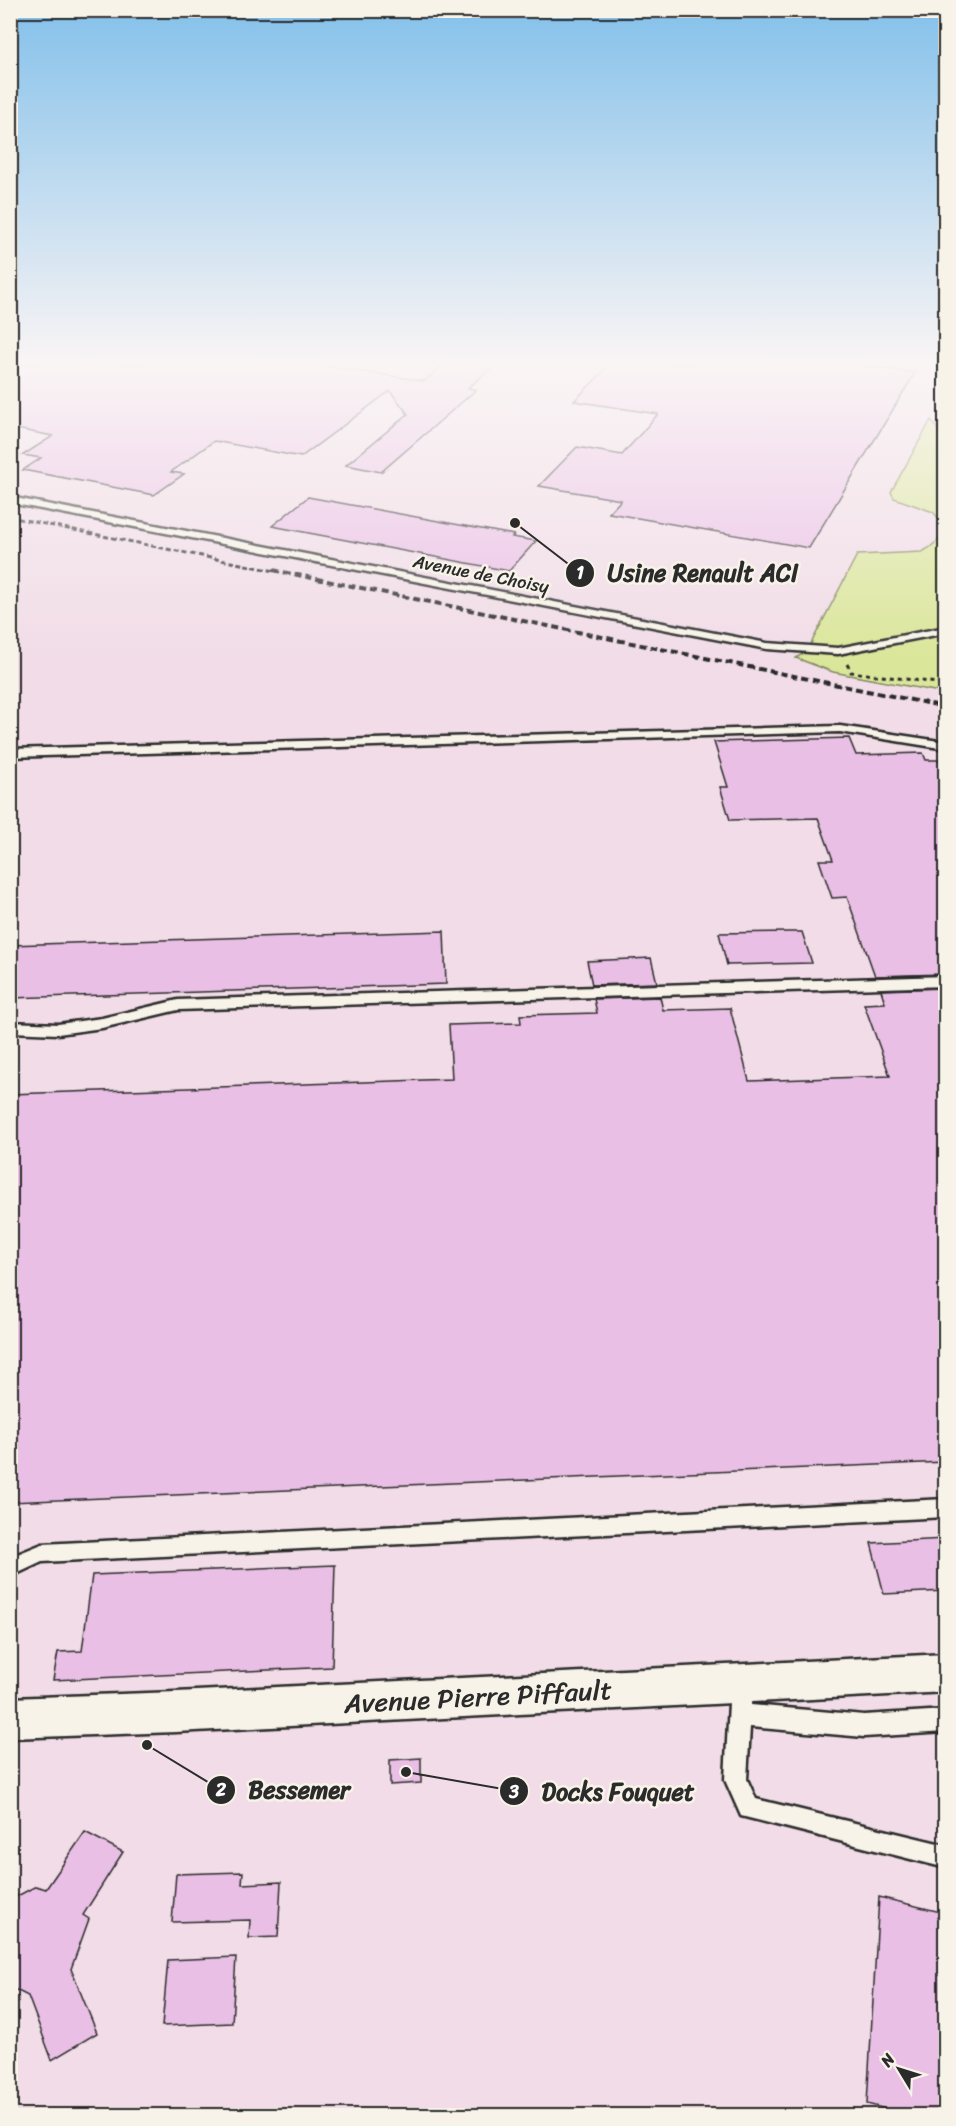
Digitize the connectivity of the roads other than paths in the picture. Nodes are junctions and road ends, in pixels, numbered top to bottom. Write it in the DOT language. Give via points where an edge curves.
graph roads {
  1 [pos="10,500"];
  2 [pos="945,630"];
  3 [pos="945,746"];
  4 [pos="10,753"];
  5 [pos="945,981"];
  6 [pos="10,1028"];
  7 [pos="945,1508"];
  8 [pos="10,1568"];
  9 [pos="945,1673"];
  10 [pos="740,1699"];
  11 [pos="10,1718"];
  12 [pos="945,1721"];
  13 [pos="945,1857"];
  1 -- 2 [label="lane, Avenue de Choisy" via="765,646 838,651"];
  3 -- 4 [label="lane" via="840,729"];
  5 -- 6 [label="lane" via="178,1005 102,1023 58,1029"];
  7 -- 8 [label="lane" via="42,1553 24,1558"];
  9 -- 10 [label="street, Avenue Pierre Piffault"];
  10 -- 11 [label="street, Avenue Pierre Piffault"];
  10 -- 12 [label="lane" via="864,1726"];
  10 -- 13 [label="lane" via="736,1780 749,1808"];
}
